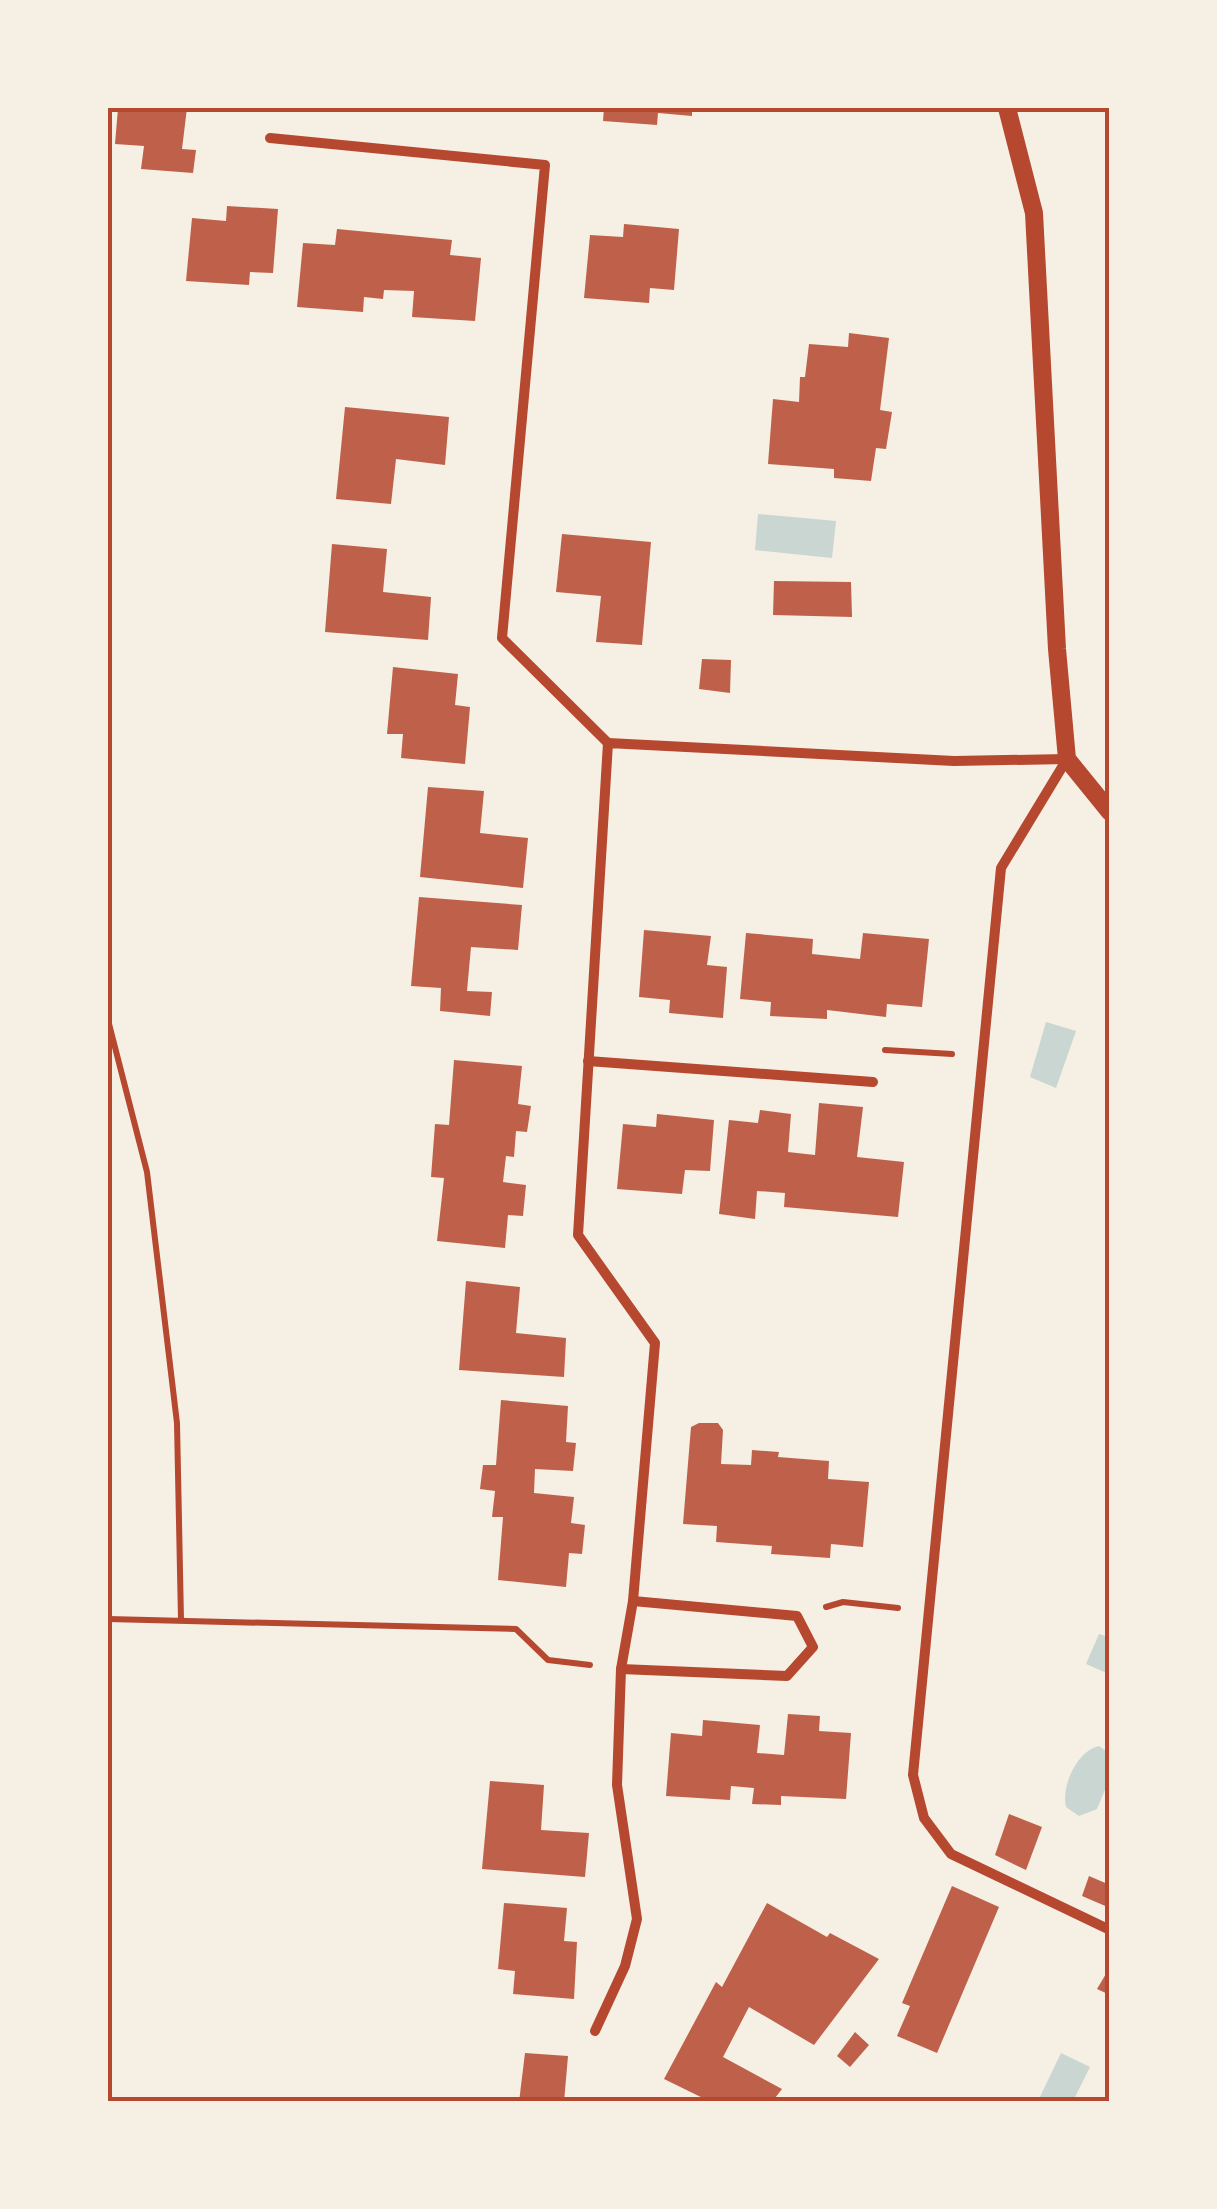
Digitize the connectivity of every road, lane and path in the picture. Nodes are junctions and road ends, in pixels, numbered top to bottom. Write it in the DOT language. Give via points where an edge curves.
graph roads {
  1 [pos="1008,108"];
  2 [pos="270,138"];
  3 [pos="608,743"];
  4 [pos="1067,760"];
  5 [pos="1110,812"];
  6 [pos="108,1020"];
  7 [pos="588,1061"];
  8 [pos="873,1082"];
  9 [pos="632,1601"];
  10 [pos="899,1608"];
  11 [pos="797,1616"];
  12 [pos="108,1619"];
  13 [pos="181,1620"];
  14 [pos="621,1669"];
  15 [pos="1110,1930"];
  16 [pos="594,2031"];
  1 -- 4 [label="street" via="1034,213"];
  2 -- 3 [label="street" via="545,166 502,638"];
  3 -- 4 [label="street" via="954,761"];
  3 -- 7 [label="street"];
  4 -- 5 [label="street"];
  4 -- 15 [label="street" via="1001,868 913,1774 924,1818 951,1854"];
  6 -- 13 [label="path" via="147,1172 177,1423"];
  7 -- 8 [label="street"];
  7 -- 9 [label="street" via="578,1235 654,1343"];
  9 -- 11 [label="street"];
  9 -- 14 [label="street"];
  10 -- 11 [label="path" via="842,1602"];
  11 -- 14 [label="street" via="813,1646 787,1676"];
  12 -- 13 [label="path"];
  13 -- 14 [label="path" via="516,1629 548,1660"];
  14 -- 16 [label="street" via="617,1786 637,1919 625,1966"];
}
